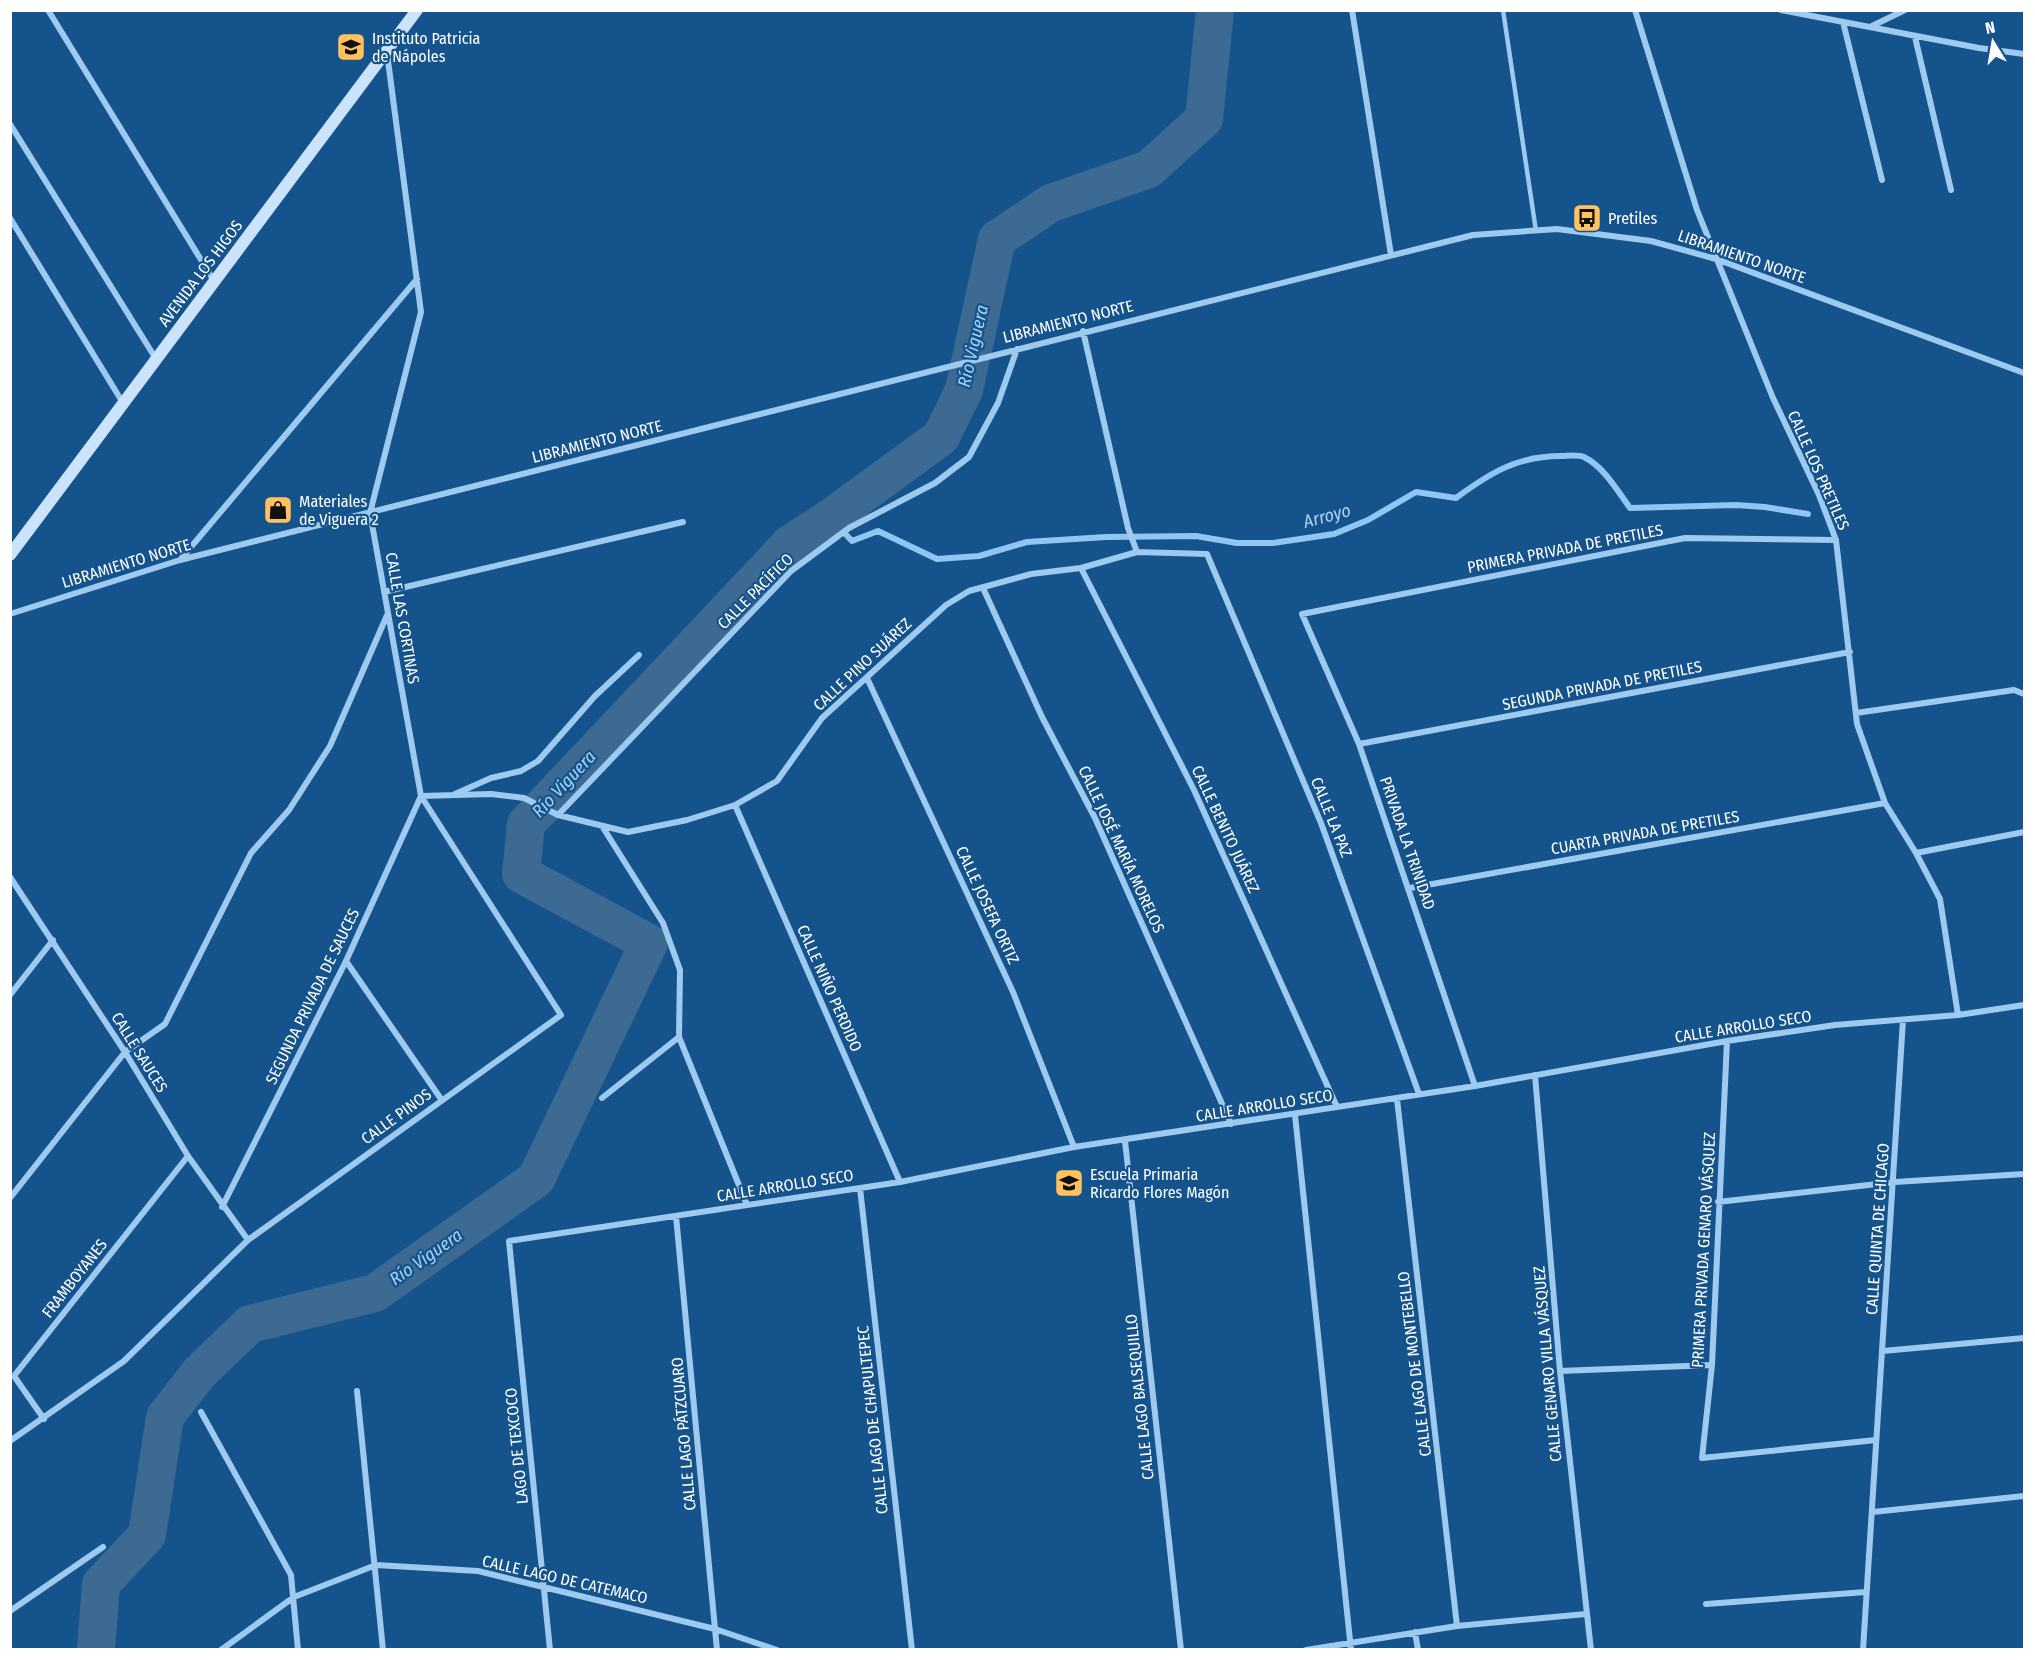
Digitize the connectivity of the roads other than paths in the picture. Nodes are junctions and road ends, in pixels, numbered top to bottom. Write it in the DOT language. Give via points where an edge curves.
graph roads {
  1 [pos="48,10"];
  2 [pos="417,10"];
  3 [pos="1352,10"];
  4 [pos="1503,10"];
  5 [pos="1635,10"];
  6 [pos="1782,10"];
  7 [pos="1905,10"];
  8 [pos="1898,12"];
  9 [pos="1843,22"];
  10 [pos="1870,27"];
  11 [pos="1916,37"];
  12 [pos="387,49"];
  13 [pos="2025,54"];
  14 [pos="10,124"];
  15 [pos="1882,180"];
  16 [pos="1951,190"];
  17 [pos="10,218"];
  18 [pos="1536,231"];
  19 [pos="1391,255"];
  20 [pos="1716,259"];
  21 [pos="417,279"];
  22 [pos="214,281"];
  23 [pos="1083,331"];
  24 [pos="1017,349"];
  25 [pos="156,359"];
  26 [pos="2025,373"];
  27 [pos="123,403"];
  28 [pos="370,513"];
  29 [pos="683,522"];
  30 [pos="1836,540"];
  31 [pos="1137,552"];
  32 [pos="1207,554"];
  33 [pos="10,555"];
  34 [pos="180,560"];
  35 [pos="1081,568"];
  36 [pos="983,588"];
  37 [pos="384,592"];
  38 [pos="388,612"];
  39 [pos="10,614"];
  40 [pos="1302,614"];
  41 [pos="1850,652"];
  42 [pos="639,655"];
  43 [pos="867,678"];
  44 [pos="2025,694"];
  45 [pos="1856,713"];
  46 [pos="1359,744"];
  47 [pos="452,795"];
  48 [pos="421,796"];
  49 [pos="1885,803"];
  50 [pos="735,806"];
  51 [pos="558,815"];
  52 [pos="602,826"];
  53 [pos="2025,832"];
  54 [pos="1916,853"];
  55 [pos="10,877"];
  56 [pos="1410,888"];
  57 [pos="53,940"];
  58 [pos="346,961"];
  59 [pos="10,995"];
  60 [pos="2025,1005"];
  61 [pos="561,1015"];
  62 [pos="1958,1015"];
  63 [pos="1903,1020"];
  64 [pos="679,1037"];
  65 [pos="1727,1041"];
  66 [pos="125,1052"];
  67 [pos="1534,1075"];
  68 [pos="1475,1086"];
  69 [pos="1419,1094"];
  70 [pos="602,1098"];
  71 [pos="441,1099"];
  72 [pos="1397,1099"];
  73 [pos="1336,1107"];
  74 [pos="1294,1115"];
  75 [pos="1231,1124"];
  76 [pos="1125,1141"];
  77 [pos="1074,1147"];
  78 [pos="188,1156"];
  79 [pos="2025,1174"];
  80 [pos="900,1182"];
  81 [pos="1895,1182"];
  82 [pos="860,1188"];
  83 [pos="10,1198"];
  84 [pos="1718,1202"];
  85 [pos="747,1205"];
  86 [pos="222,1207"];
  87 [pos="676,1216"];
  88 [pos="248,1240"];
  89 [pos="509,1241"];
  90 [pos="2025,1338"];
  91 [pos="1883,1351"];
  92 [pos="1712,1365"];
  93 [pos="1560,1371"];
  94 [pos="357,1391"];
  95 [pos="201,1412"];
  96 [pos="44,1419"];
  97 [pos="1876,1440"];
  98 [pos="10,1441"];
  99 [pos="2025,1496"];
  100 [pos="1874,1512"];
  101 [pos="103,1547"];
  102 [pos="376,1565"];
  103 [pos="544,1585"];
  104 [pos="1866,1592"];
  105 [pos="294,1597"];
  106 [pos="1706,1604"];
  107 [pos="10,1611"];
  108 [pos="1586,1614"];
  109 [pos="1457,1626"];
  110 [pos="715,1629"];
  111 [pos="1415,1632"];
  112 [pos="1350,1646"];
  113 [pos="221,1650"];
  114 [pos="298,1650"];
  115 [pos="383,1650"];
  116 [pos="550,1650"];
  117 [pos="717,1650"];
  118 [pos="777,1650"];
  119 [pos="912,1650"];
  120 [pos="1181,1650"];
  121 [pos="1306,1650"];
  122 [pos="1418,1650"];
  123 [pos="1591,1650"];
  124 [pos="1863,1650"];
  1 -- 22 [label="street"];
  2 -- 12 [label="street, AVENIDA LOS HIGOS"];
  3 -- 19 [label="street"];
  4 -- 18 [label="lane"];
  5 -- 20 [label="street, CALLE LOS PRETILES"];
  6 -- 9 [label="street"];
  7 -- 8 [label="street"];
  8 -- 10 [label="street"];
  9 -- 10 [label="street"];
  9 -- 15 [label="street"];
  10 -- 11 [label="street"];
  11 -- 13 [label="street"];
  11 -- 16 [label="street"];
  12 -- 21 [label="street, CALLE LAS CORTINAS"];
  12 -- 22 [label="street, AVENIDA LOS HIGOS"];
  14 -- 25 [label="street"];
  17 -- 27 [label="street"];
  18 -- 19 [label="street, LIBRAMIENTO NORTE" via="1473,235"];
  18 -- 20 [label="street, LIBRAMIENTO NORTE" via="1557,229 1651,241"];
  19 -- 23 [label="street, LIBRAMIENTO NORTE"];
  20 -- 26 [label="street, LIBRAMIENTO NORTE"];
  20 -- 30 [label="street, CALLE LOS PRETILES"];
  21 -- 28 [label="street, CALLE LAS CORTINAS" via="421,312"];
  21 -- 34 [label="street"];
  22 -- 25 [label="street, AVENIDA LOS HIGOS"];
  23 -- 24 [label="street, LIBRAMIENTO NORTE"];
  23 -- 31 [label="street" via="1128,528"];
  24 -- 28 [label="street, LIBRAMIENTO NORTE"];
  24 -- 51 [label="street, CALLE PACÍFICO" via="998,403 969,457 934,483 849,528 791,571"];
  25 -- 27 [label="street, AVENIDA LOS HIGOS"];
  27 -- 33 [label="street, AVENIDA LOS HIGOS"];
  28 -- 34 [label="street, LIBRAMIENTO NORTE"];
  28 -- 37 [label="street, CALLE LAS CORTINAS"];
  29 -- 37 [label="street"];
  30 -- 40 [label="street, PRIMERA PRIVADA DE PRETILES" via="1685,538"];
  30 -- 41 [label="street, CALLE LOS PRETILES"];
  31 -- 32 [label="street, CALLE PINO SUÁREZ"];
  31 -- 35 [label="street, CALLE PINO SUÁREZ"];
  32 -- 69 [label="street, CALLE LA PAZ" via="1321,823"];
  34 -- 39 [label="street, LIBRAMIENTO NORTE"];
  35 -- 36 [label="street, CALLE PINO SUÁREZ" via="1031,574"];
  35 -- 73 [label="street, CALLE BENITO JUÁREZ" via="1194,789"];
  36 -- 43 [label="street, CALLE PINO SUÁREZ" via="969,591 946,605"];
  36 -- 75 [label="street, CALLE JOSÉ MARÍA MORELOS" via="1042,717 1095,818"];
  37 -- 38 [label="street, CALLE LAS CORTINAS"];
  38 -- 48 [label="street, CALLE LAS CORTINAS"];
  38 -- 66 [label="street" via="330,746 289,810 251,854 165,1024"];
  40 -- 46 [label="street, PRIVADA LA TRINIDAD"];
  41 -- 45 [label="street, CALLE LOS PRETILES"];
  41 -- 46 [label="street, SEGUNDA PRIVADA DE PRETILES"];
  42 -- 47 [label="street" via="595,696 538,761 521,771 491,778"];
  43 -- 50 [label="street, CALLE PINO SUÁREZ" via="822,718 777,781"];
  43 -- 77 [label="street, CALLE JOSEFA ORTIZ" via="1013,992"];
  44 -- 45 [label="street" via="2014,690"];
  45 -- 49 [label="street, CALLE LOS PRETILES"];
  46 -- 56 [label="street, PRIVADA LA TRINIDAD"];
  47 -- 48 [label="street, CALLE PINO SUÁREZ"];
  47 -- 51 [label="street, CALLE PINO SUÁREZ" via="524,798"];
  48 -- 58 [label="street, SEGUNDA PRIVADA DE SAUCES"];
  48 -- 61 [label="street, CALLE LAS CORTINAS"];
  49 -- 54 [label="street, CALLE LOS PRETILES"];
  49 -- 56 [label="street, CUARTA PRIVADA DE PRETILES"];
  50 -- 52 [label="street, CALLE PINO SUÁREZ" via="628,832"];
  50 -- 80 [label="street, CALLE NIÑO PERDIDO"];
  51 -- 52 [label="street, CALLE PINO SUÁREZ"];
  52 -- 64 [label="street" via="663,923 670,942 680,970"];
  53 -- 54 [label="street"];
  54 -- 62 [label="street, CALLE LOS PRETILES" via="1940,899"];
  55 -- 57 [label="street, CALLE SAUCES"];
  56 -- 68 [label="street, PRIVADA LA TRINIDAD"];
  57 -- 59 [label="street"];
  57 -- 66 [label="street, CALLE SAUCES"];
  58 -- 71 [label="street"];
  58 -- 86 [label="street, SEGUNDA PRIVADA DE SAUCES"];
  60 -- 62 [label="street, CALLE ARROLLO SECO"];
  61 -- 71 [label="street, CALLE PINOS"];
  62 -- 63 [label="street, CALLE ARROLLO SECO"];
  63 -- 65 [label="street, CALLE ARROLLO SECO" via="1835,1025"];
  63 -- 81 [label="street, CALLE QUINTA DE CHICAGO"];
  64 -- 70 [label="street"];
  64 -- 85 [label="street"];
  65 -- 67 [label="street, CALLE ARROLLO SECO"];
  65 -- 84 [label="street, PRIMERA PRIVADA GENARO VÁSQUEZ"];
  66 -- 78 [label="street, CALLE SAUCES"];
  66 -- 83 [label="street"];
  67 -- 68 [label="street, CALLE ARROLLO SECO"];
  67 -- 93 [label="street, CALLE GENARO VILLA VÁSQUEZ"];
  68 -- 69 [label="street, CALLE ARROLLO SECO"];
  69 -- 72 [label="street, CALLE ARROLLO SECO"];
  71 -- 88 [label="street, CALLE PINOS"];
  72 -- 73 [label="street, CALLE ARROLLO SECO"];
  72 -- 109 [label="street, CALLE LAGO DE MONTEBELLO"];
  73 -- 74 [label="street, CALLE ARROLLO SECO"];
  74 -- 75 [label="street, CALLE ARROLLO SECO"];
  74 -- 112 [label="street"];
  75 -- 76 [label="street, CALLE ARROLLO SECO"];
  76 -- 77 [label="street, CALLE ARROLLO SECO"];
  76 -- 120 [label="street, CALLE LAGO BALSEQUILLO"];
  77 -- 80 [label="street, CALLE ARROLLO SECO"];
  78 -- 86 [label="street, CALLE SAUCES"];
  78 -- 96 [label="street, FRAMBOYANES" via="14,1376"];
  79 -- 81 [label="street"];
  80 -- 82 [label="street, CALLE ARROLLO SECO"];
  81 -- 84 [label="street"];
  81 -- 91 [label="street, CALLE QUINTA DE CHICAGO"];
  82 -- 85 [label="street, CALLE ARROLLO SECO"];
  82 -- 119 [label="street, CALLE LAGO DE CHAPULTEPEC"];
  84 -- 92 [label="street, PRIMERA PRIVADA GENARO VÁSQUEZ"];
  85 -- 87 [label="street, CALLE ARROLLO SECO"];
  86 -- 88 [label="street, CALLE SAUCES"];
  87 -- 89 [label="street, CALLE ARROLLO SECO"];
  87 -- 110 [label="street, CALLE LAGO PÁTZCUARO"];
  88 -- 96 [label="street, CALLE PINOS" via="124,1361"];
  89 -- 103 [label="street, LAGO DE TEXCOCO"];
  90 -- 91 [label="street"];
  91 -- 97 [label="street, CALLE QUINTA DE CHICAGO"];
  92 -- 93 [label="street"];
  92 -- 97 [label="street, PRIMERA PRIVADA GENARO VÁSQUEZ" via="1702,1458"];
  93 -- 108 [label="street, CALLE GENARO VILLA VÁSQUEZ"];
  94 -- 102 [label="street"];
  95 -- 105 [label="street" via="291,1575"];
  96 -- 98 [label="street, CALLE PINOS"];
  97 -- 100 [label="street, CALLE QUINTA DE CHICAGO"];
  99 -- 100 [label="street"];
  100 -- 104 [label="street, CALLE QUINTA DE CHICAGO"];
  101 -- 107 [label="street"];
  102 -- 103 [label="street, CALLE LAGO DE CATEMACO" via="478,1571"];
  102 -- 105 [label="street, CALLE LAGO DE CATEMACO"];
  102 -- 115 [label="street"];
  103 -- 110 [label="street, CALLE LAGO DE CATEMACO"];
  103 -- 116 [label="street, LAGO DE TEXCOCO"];
  104 -- 106 [label="street"];
  104 -- 124 [label="street, CALLE QUINTA DE CHICAGO"];
  105 -- 113 [label="street, CALLE LAGO DE CATEMACO"];
  105 -- 114 [label="street"];
  108 -- 109 [label="street"];
  108 -- 123 [label="street, CALLE GENARO VILLA VÁSQUEZ"];
  109 -- 111 [label="street"];
  110 -- 117 [label="street, CALLE LAGO PÁTZCUARO"];
  110 -- 118 [label="street, CALLE LAGO DE CATEMACO"];
  111 -- 112 [label="street"];
  111 -- 122 [label="street"];
  112 -- 121 [label="street"];
}
